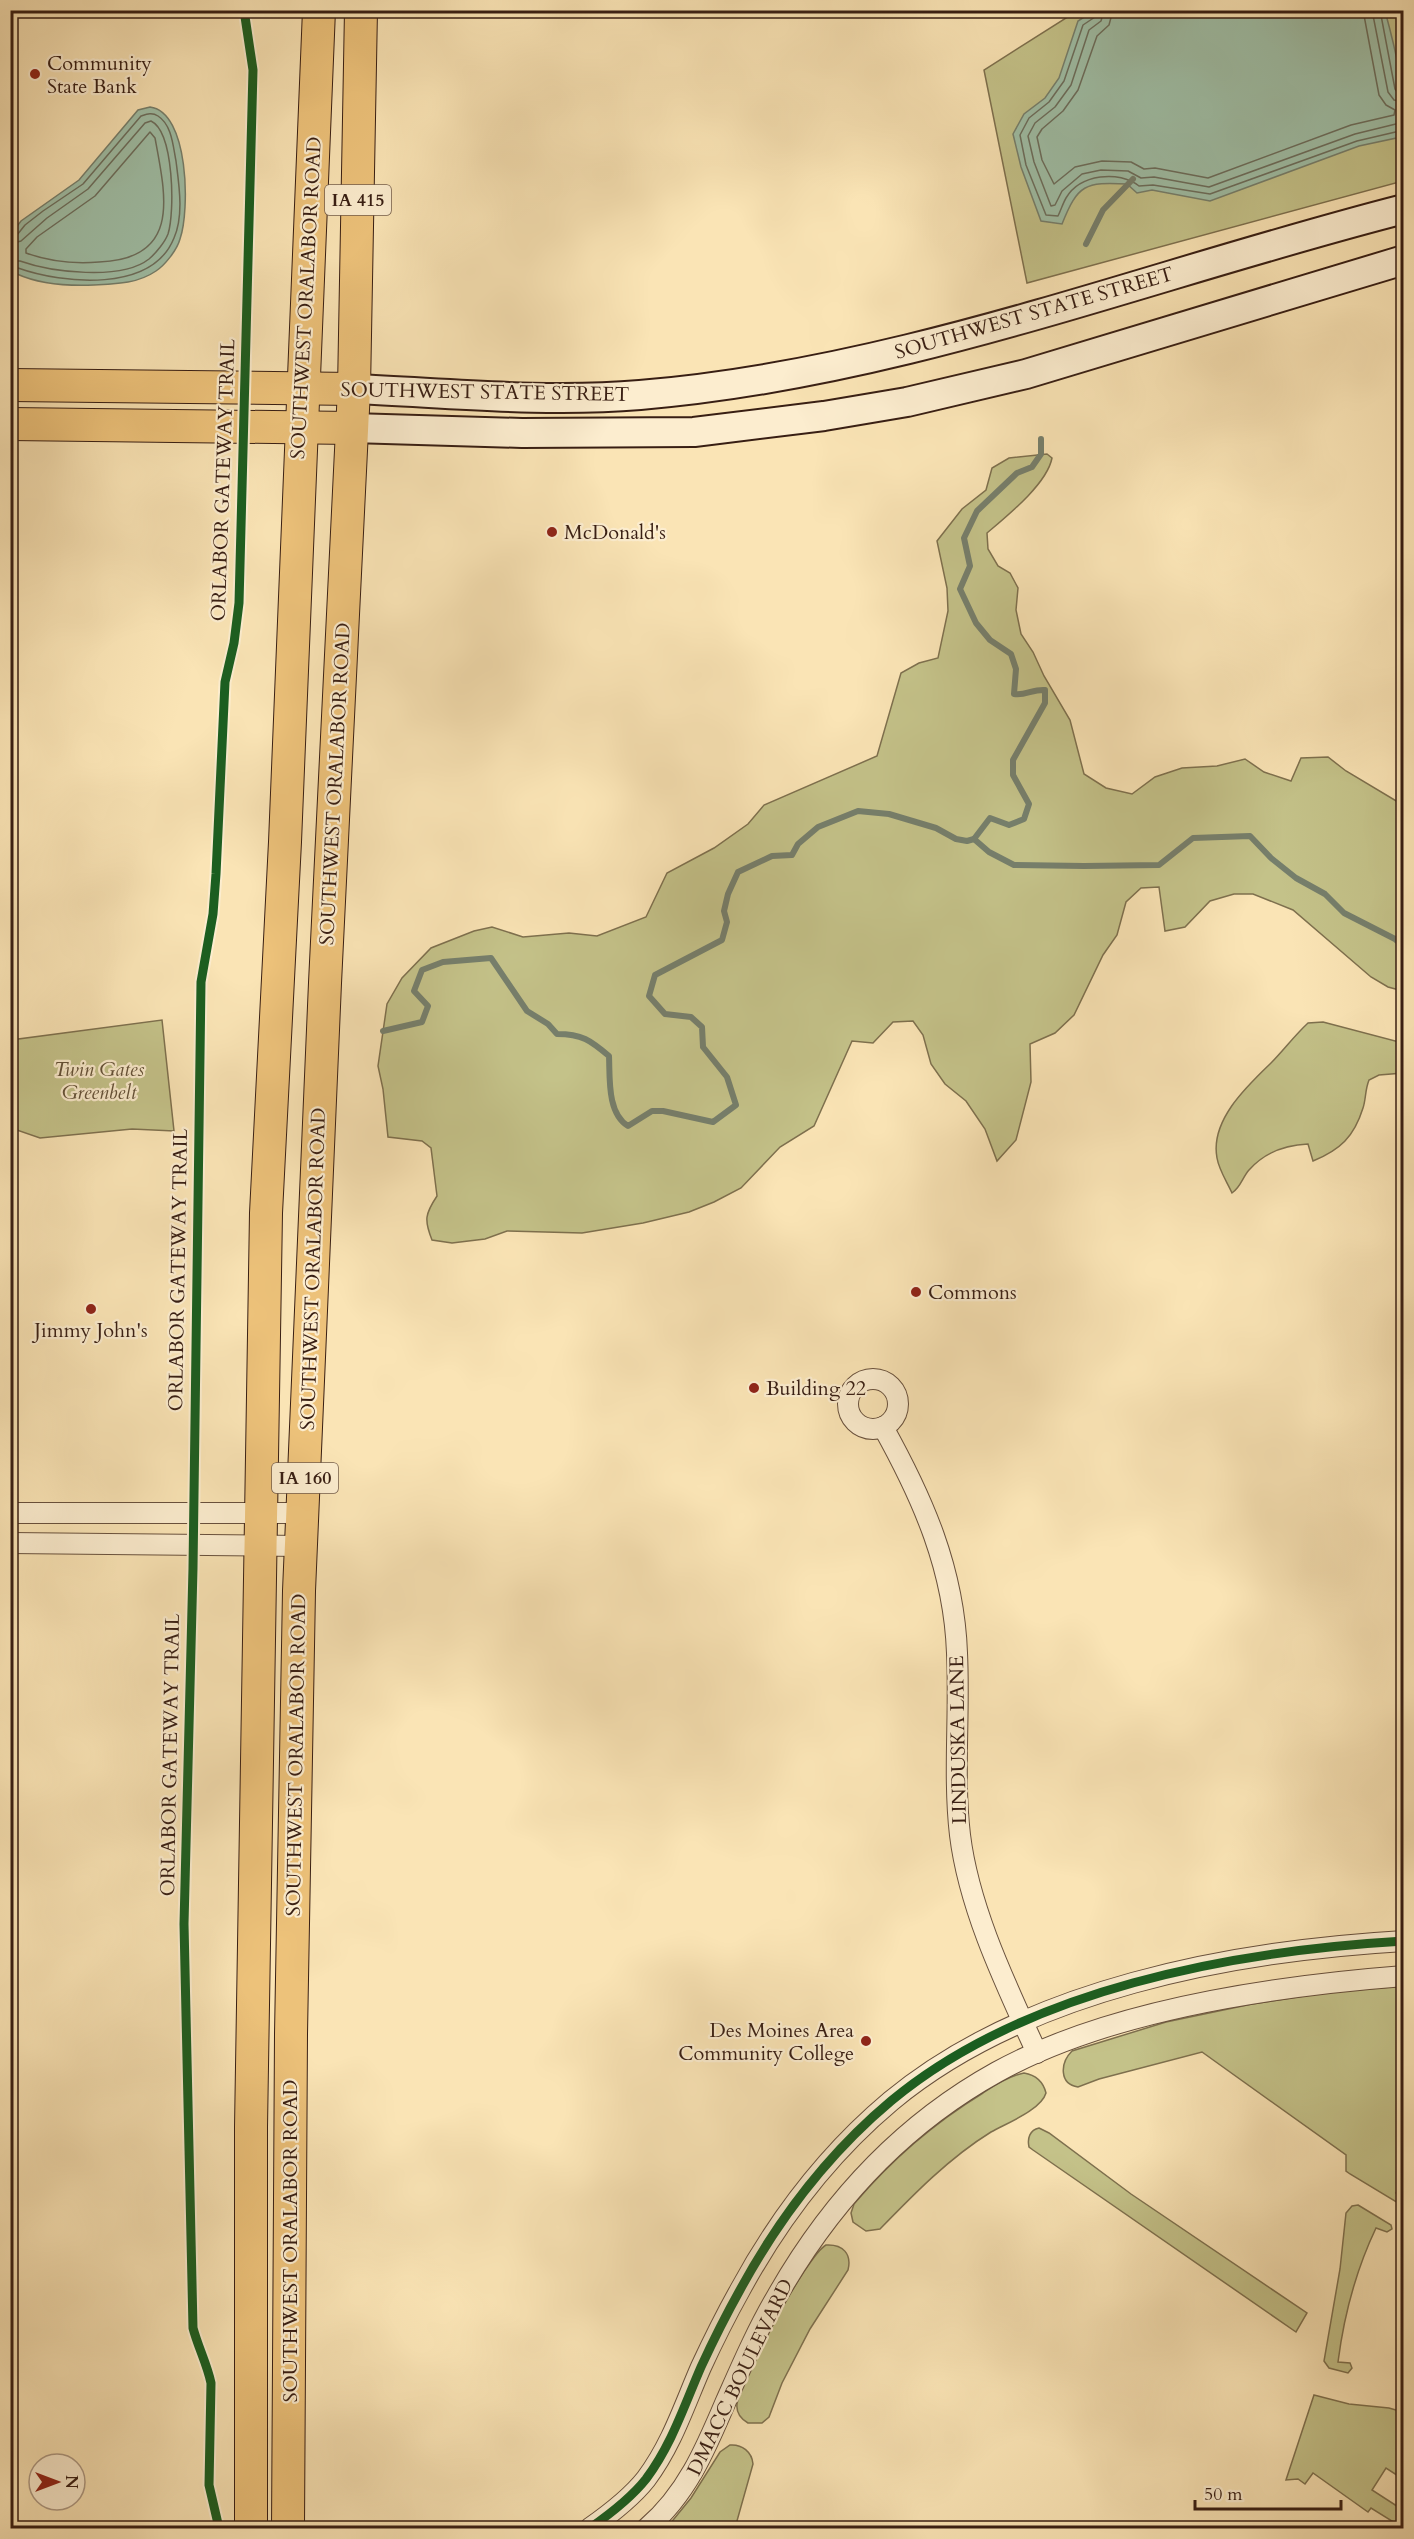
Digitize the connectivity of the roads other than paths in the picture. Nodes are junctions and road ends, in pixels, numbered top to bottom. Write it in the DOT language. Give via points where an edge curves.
graph roads {
  1 [pos="319,10"];
  2 [pos="361,10"];
  3 [pos="1404,209"];
  4 [pos="1404,260"];
  5 [pos="10,386"];
  6 [pos="303,388"];
  7 [pos="354,389"];
  8 [pos="10,424"];
  9 [pos="352,428"];
  10 [pos="300,429"];
  11 [pos="883,1427"];
  12 [pos="260,1512"];
  13 [pos="10,1513"];
  14 [pos="303,1513"];
  15 [pos="10,1542"];
  16 [pos="260,1546"];
  17 [pos="302,1546"];
  18 [pos="1404,1941"];
  19 [pos="1404,1976"];
  20 [pos="1023,2021"];
  21 [pos="1037,2053"];
  22 [pos="251,2529"];
  23 [pos="288,2529"];
  24 [pos="590,2529"];
  25 [pos="648,2529"];
  1 -- 6 [label="main road, SOUTHWEST ORALABOR ROAD / IA 415"];
  2 -- 7 [label="main road, SOUTHWEST ORALABOR ROAD / IA 415"];
  3 -- 7 [label="main road, SOUTHWEST STATE STREET" via="943,342 781,376 613,397"];
  4 -- 9 [label="main road, SOUTHWEST STATE STREET" via="1026,374 824,417 694,432 522,433"];
  5 -- 6 [label="main road, SOUTHWEST STATE STREET"];
  6 -- 7 [label="main road, SOUTHWEST STATE STREET"];
  6 -- 10 [label="main road, SOUTHWEST ORALABOR ROAD / IA 160"];
  7 -- 9 [label="main road, SOUTHWEST ORALABOR ROAD / IA 415"];
  8 -- 10 [label="main road, SOUTHWEST STATE STREET"];
  9 -- 10 [label="main road, SOUTHWEST STATE STREET"];
  9 -- 14 [label="main road, SOUTHWEST ORALABOR ROAD / IA 160"];
  10 -- 12 [label="main road, SOUTHWEST ORALABOR ROAD / IA 160" via="267,1213"];
  11 -- 20 [label="street, LINDUSKA LANE" via="923,1507 943,1561 957,1652 960,1835 972,1893"];
  12 -- 13 [label="street"];
  12 -- 14 [label="street"];
  12 -- 16 [label="main road, SOUTHWEST ORALABOR ROAD / IA 160"];
  14 -- 17 [label="main road, SOUTHWEST ORALABOR ROAD / IA 160"];
  15 -- 16 [label="street"];
  16 -- 17 [label="street"];
  16 -- 22 [label="main road, SOUTHWEST ORALABOR ROAD / IA 160" via="251,2139"];
  17 -- 23 [label="main road, SOUTHWEST ORALABOR ROAD / IA 160" via="292,1963"];
  18 -- 20 [label="street, DMACC BOULEVARD" via="1283,1952 1223,1962 1112,1990"];
  19 -- 21 [label="street, DMACC BOULEVARD" via="1223,1999 1107,2027"];
  20 -- 21 [label="street, LINDUSKA LANE"];
  20 -- 24 [label="street, DMACC BOULEVARD" via="975,2044 920,2079 856,2133 822,2169 740,2289 661,2457 645,2481"];
  21 -- 25 [label="street, DMACC BOULEVARD" via="990,2076 936,2111 886,2154 831,2215 796,2265 760,2328 693,2475"];
}
